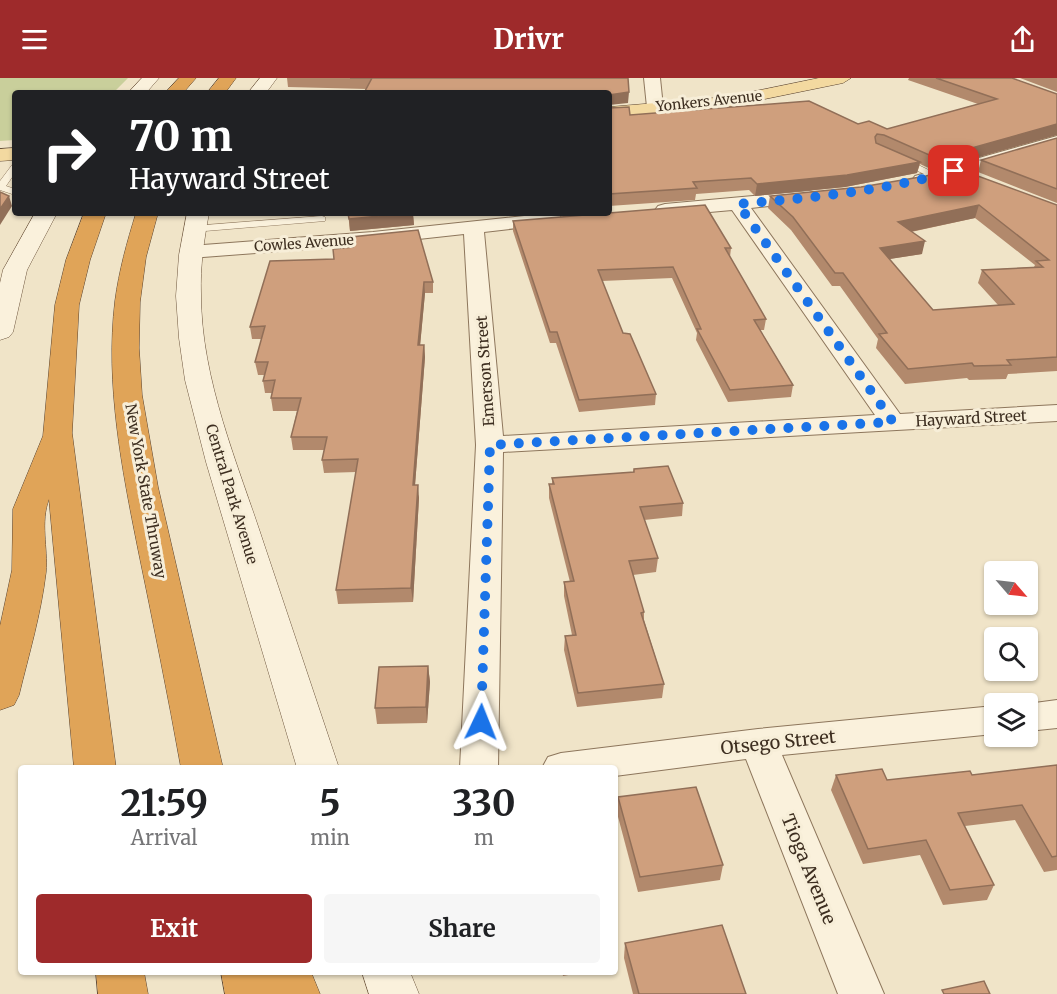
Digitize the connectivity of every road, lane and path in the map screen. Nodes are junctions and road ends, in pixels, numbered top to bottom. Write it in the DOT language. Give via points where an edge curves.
graph roads {
  1 [pos="151,78"];
  2 [pos="188,78"];
  3 [pos="228,78"];
  4 [pos="269,78"];
  5 [pos="652,78"];
  6 [pos="843,78"];
  7 [pos="140,90"];
  8 [pos="177,90"];
  9 [pos="218,90"];
  10 [pos="259,90"];
  11 [pos="655,107"];
  12 [pos="612,112"];
  13 [pos="1057,141"];
  14 [pos="887,155"];
  15 [pos="12,171"];
  16 [pos="945,173"];
  17 [pos="985,183"];
  18 [pos="901,184"];
  19 [pos="0,187"];
  20 [pos="826,195"];
  21 [pos="738,204"];
  22 [pos="646,211"];
  23 [pos="44,216"];
  24 [pos="94,216"];
  25 [pos="146,216"];
  26 [pos="566,218"];
  27 [pos="322,219"];
  28 [pos="474,226"];
  29 [pos="194,231"];
  30 [pos="7,271"];
  31 [pos="0,332"];
  32 [pos="1057,413"];
  33 [pos="893,422"];
  34 [pos="57,434"];
  35 [pos="490,445"];
  36 [pos="0,695"];
  37 [pos="187,696"];
  38 [pos="1057,714"];
  39 [pos="1038,716"];
  40 [pos="984,721"];
  41 [pos="758,743"];
  42 [pos="95,765"];
  43 [pos="201,765"];
  44 [pos="212,765"];
  45 [pos="317,765"];
  46 [pos="479,765"];
  47 [pos="585,765"];
  48 [pos="120,975"];
  49 [pos="246,975"];
  50 [pos="288,975"];
  51 [pos="387,975"];
  52 [pos="123,994"];
  53 [pos="250,994"];
  54 [pos="295,994"];
  55 [pos="394,994"];
  56 [pos="861,994"];
  1 -- 7 [label="main road"];
  2 -- 8 [label="highway"];
  3 -- 9 [label="highway"];
  4 -- 10 [label="main road"];
  5 -- 11 [label="street"];
  6 -- 11 [label="main road, Yonkers Avenue" via="726,102"];
  11 -- 12 [label="main road, Yonkers Avenue"];
  13 -- 16 [label="street"];
  14 -- 16 [label="lane"];
  15 -- 19 [label="lane"];
  16 -- 17 [label="street"];
  16 -- 18 [label="street"];
  20 -- 21 [label="street"];
  21 -- 22 [label="street"];
  21 -- 33 [label="street"];
  23 -- 30 [label="main road"];
  24 -- 34 [label="highway" via="67,305"];
  25 -- 37 [label="highway, New York State Thruway" via="128,306 130,413"];
  26 -- 28 [label="street, Cowles Avenue"];
  27 -- 29 [label="lane"];
  28 -- 29 [label="street, Cowles Avenue" via="373,238"];
  28 -- 35 [label="street, Emerson Street"];
  29 -- 45 [label="main road, Central Park Avenue" via="190,339 208,418"];
  30 -- 31 [label="main road"];
  32 -- 33 [label="street, Hayward Street"];
  33 -- 35 [label="street, Hayward Street"];
  34 -- 36 [label="highway" via="29,509 29,570"];
  34 -- 42 [label="highway"];
  35 -- 46 [label="street, Emerson Street"];
  37 -- 43 [label="highway, New York State Thruway"];
  37 -- 44 [label="highway"];
  38 -- 39 [label="street"];
  40 -- 41 [label="street, Otsego Street"];
  41 -- 47 [label="street, Otsego Street"];
  41 -- 56 [label="street, Tioga Avenue"];
  48 -- 52 [label="highway"];
  49 -- 53 [label="highway"];
  50 -- 54 [label="highway"];
  51 -- 55 [label="main road"];
}
